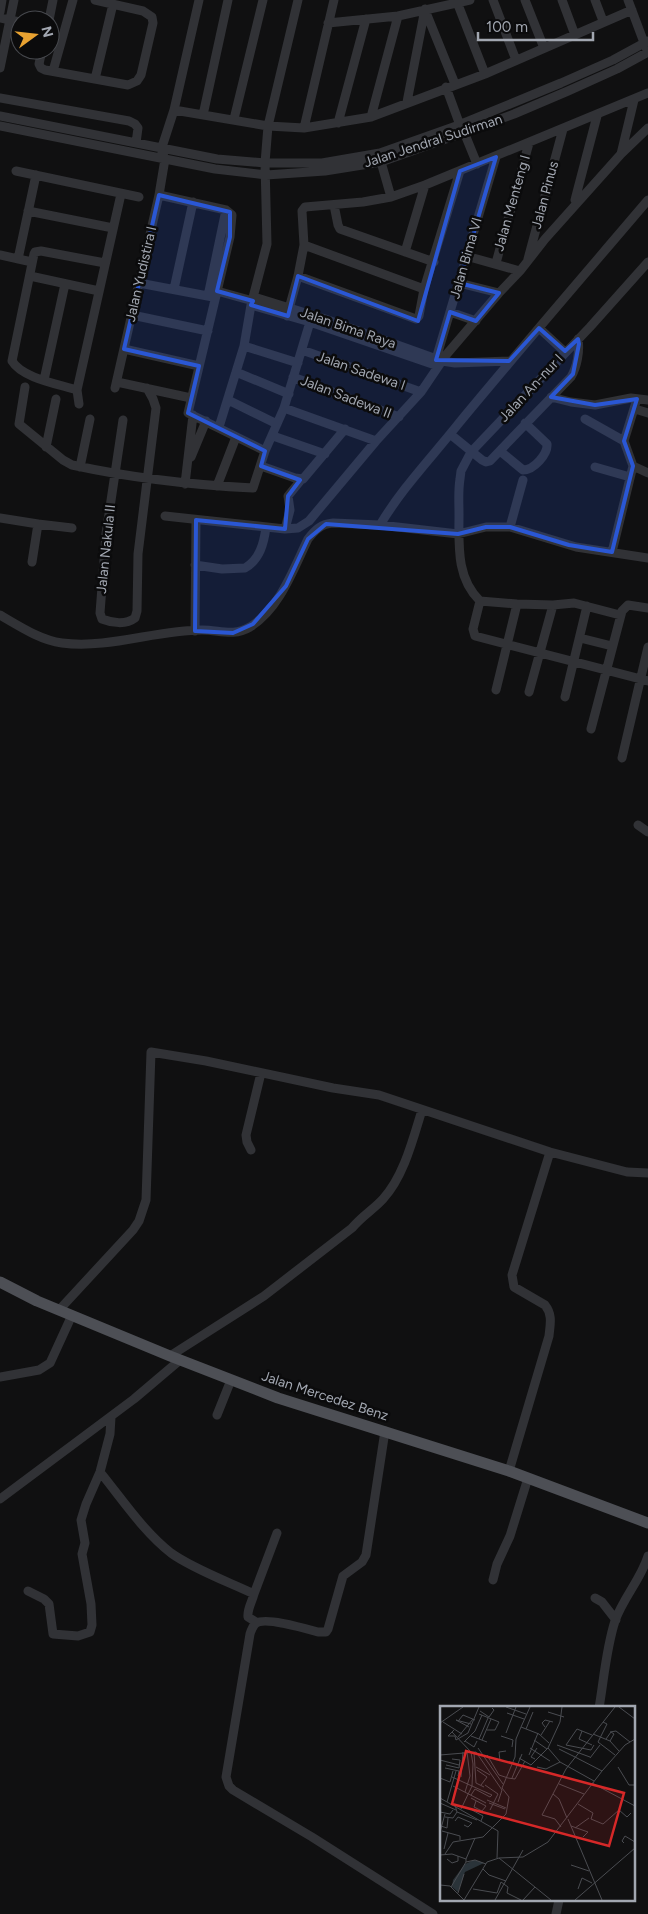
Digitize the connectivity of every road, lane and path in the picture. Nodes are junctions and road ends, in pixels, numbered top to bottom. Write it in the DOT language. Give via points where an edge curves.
graph roads {
  1 [pos="2,0"];
  2 [pos="72,0"];
  3 [pos="95,0"];
  4 [pos="199,0"];
  5 [pos="228,0"];
  6 [pos="263,0"];
  7 [pos="298,0"];
  8 [pos="334,0"];
  9 [pos="470,0"];
  10 [pos="492,0"];
  11 [pos="525,0"];
  12 [pos="562,0"];
  13 [pos="595,0"];
  14 [pos="628,0"];
  15 [pos="457,2"];
  16 [pos="112,4"];
  17 [pos="425,9"];
  18 [pos="632,10"];
  19 [pos="0,12"];
  20 [pos="398,16"];
  21 [pos="0,18"];
  22 [pos="366,19"];
  23 [pos="10,20"];
  24 [pos="603,21"];
  25 [pos="328,23"];
  26 [pos="575,36"];
  27 [pos="646,42"];
  28 [pos="544,48"];
  29 [pos="648,52"];
  30 [pos="41,60"];
  31 [pos="516,60"];
  32 [pos="0,68"];
  33 [pos="53,71"];
  34 [pos="485,74"];
  35 [pos="95,79"];
  36 [pos="455,84"];
  37 [pos="446,87"];
  38 [pos="648,94"];
  39 [pos="0,98"];
  40 [pos="634,100"];
  41 [pos="407,102"];
  42 [pos="509,104"];
  43 [pos="174,110"];
  44 [pos="514,114"];
  45 [pos="202,115"];
  46 [pos="0,116"];
  47 [pos="597,116"];
  48 [pos="371,117"];
  49 [pos="234,119"];
  50 [pos="338,123"];
  51 [pos="0,126"];
  52 [pos="268,126"];
  53 [pos="304,128"];
  54 [pos="648,128"];
  55 [pos="563,129"];
  56 [pos="462,130"];
  57 [pos="136,143"];
  58 [pos="529,143"];
  59 [pos="162,147"];
  60 [pos="621,154"];
  61 [pos="496,157"];
  62 [pos="165,159"];
  63 [pos="381,162"];
  64 [pos="265,163"];
  65 [pos="477,164"];
  66 [pos="16,171"];
  67 [pos="460,172"];
  68 [pos="36,175"];
  69 [pos="266,175"];
  70 [pos="425,185"];
  71 [pos="121,194"];
  72 [pos="159,195"];
  73 [pos="139,197"];
  74 [pos="390,197"];
  75 [pos="648,200"];
  76 [pos="194,202"];
  77 [pos="578,202"];
  78 [pos="334,205"];
  79 [pos="28,211"];
  80 [pos="114,228"];
  81 [pos="304,245"];
  82 [pos="404,252"];
  83 [pos="0,256"];
  84 [pos="466,256"];
  85 [pos="18,259"];
  86 [pos="528,261"];
  87 [pos="32,262"];
  88 [pos="434,262"];
  89 [pos="648,262"];
  90 [pos="105,263"];
  91 [pos="496,263"];
  92 [pos="520,272"];
  93 [pos="30,276"];
  94 [pos="298,276"];
  95 [pos="140,283"];
  96 [pos="65,284"];
  97 [pos="459,284"];
  98 [pos="174,289"];
  99 [pos="424,289"];
  100 [pos="99,291"];
  101 [pos="499,293"];
  102 [pos="213,295"];
  103 [pos="252,301"];
  104 [pos="450,312"];
  105 [pos="289,313"];
  106 [pos="132,315"];
  107 [pos="476,321"];
  108 [pos="310,322"];
  109 [pos="539,328"];
  110 [pos="208,331"];
  111 [pos="578,339"];
  112 [pos="244,346"];
  113 [pos="124,350"];
  114 [pos="302,350"];
  115 [pos="565,352"];
  116 [pos="510,361"];
  117 [pos="439,362"];
  118 [pos="298,364"];
  119 [pos="199,366"];
  120 [pos="236,372"];
  121 [pos="293,377"];
  122 [pos="44,380"];
  123 [pos="25,387"];
  124 [pos="147,388"];
  125 [pos="77,390"];
  126 [pos="421,392"];
  127 [pos="289,394"];
  128 [pos="551,396"];
  129 [pos="191,398"];
  130 [pos="637,398"];
  131 [pos="56,399"];
  132 [pos="228,400"];
  133 [pos="648,400"];
  134 [pos="78,404"];
  135 [pos="284,408"];
  136 [pos="635,409"];
  137 [pos="648,413"];
  138 [pos="192,415"];
  139 [pos="399,417"];
  140 [pos="90,419"];
  141 [pos="585,419"];
  142 [pos="123,420"];
  143 [pos="206,421"];
  144 [pos="525,423"];
  145 [pos="277,424"];
  146 [pos="219,427"];
  147 [pos="345,429"];
  148 [pos="450,434"];
  149 [pos="273,436"];
  150 [pos="236,437"];
  151 [pos="376,441"];
  152 [pos="624,441"];
  153 [pos="46,447"];
  154 [pos="265,451"];
  155 [pos="500,451"];
  156 [pos="471,452"];
  157 [pos="325,454"];
  158 [pos="261,466"];
  159 [pos="633,466"];
  160 [pos="80,467"];
  161 [pos="187,467"];
  162 [pos="595,467"];
  163 [pos="648,473"];
  164 [pos="115,474"];
  165 [pos="630,477"];
  166 [pos="147,479"];
  167 [pos="301,480"];
  168 [pos="523,480"];
  169 [pos="185,484"];
  170 [pos="217,486"];
  171 [pos="165,516"];
  172 [pos="0,518"];
  173 [pos="196,520"];
  174 [pos="38,524"];
  175 [pos="380,525"];
  176 [pos="266,527"];
  177 [pos="510,527"];
  178 [pos="72,528"];
  179 [pos="285,529"];
  180 [pos="458,534"];
  181 [pos="612,552"];
  182 [pos="648,558"];
  183 [pos="32,562"];
  184 [pos="195,565"];
  185 [pos="480,601"];
  186 [pos="517,604"];
  187 [pos="553,605"];
  188 [pos="587,606"];
  189 [pos="648,608"];
  190 [pos="620,614"];
  191 [pos="0,615"];
  192 [pos="195,630"];
  193 [pos="580,638"];
  194 [pos="508,645"];
  195 [pos="612,646"];
  196 [pos="648,647"];
  197 [pos="540,654"];
  198 [pos="573,662"];
  199 [pos="607,672"];
  200 [pos="644,680"];
  201 [pos="496,690"];
  202 [pos="529,692"];
  203 [pos="565,697"];
  204 [pos="591,729"];
  205 [pos="622,758"];
  206 [pos="638,825"];
  207 [pos="648,832"];
  208 [pos="261,1073"];
  209 [pos="422,1110"];
  210 [pos="251,1150"];
  211 [pos="550,1152"];
  212 [pos="648,1173"];
  213 [pos="0,1282"];
  214 [pos="60,1310"];
  215 [pos="72,1315"];
  216 [pos="175,1358"];
  217 [pos="0,1377"];
  218 [pos="231,1380"];
  219 [pos="217,1415"];
  220 [pos="112,1417"];
  221 [pos="385,1431"];
  222 [pos="509,1471"];
  223 [pos="100,1472"];
  224 [pos="528,1478"];
  225 [pos="0,1499"];
  226 [pos="648,1523"];
  227 [pos="277,1533"];
  228 [pos="648,1556"];
  229 [pos="493,1580"];
  230 [pos="28,1591"];
  231 [pos="254,1594"];
  232 [pos="595,1598"];
  233 [pos="616,1620"];
  234 [pos="256,1622"];
  235 [pos="599,1706"];
  236 [pos="433,1914"];
  1 -- 19 [label="street"];
  2 -- 33 [label="street"];
  3 -- 16 [label="street"];
  4 -- 43 [label="street"];
  5 -- 45 [label="street"];
  6 -- 49 [label="street"];
  7 -- 52 [label="street"];
  8 -- 25 [label="street"];
  9 -- 15 [label="street"];
  10 -- 31 [label="street"];
  11 -- 28 [label="street"];
  12 -- 26 [label="street"];
  13 -- 24 [label="street"];
  14 -- 18 [label="street"];
  15 -- 17 [label="street"];
  15 -- 34 [label="street"];
  16 -- 35 [label="street"];
  16 -- 35 [label="street" via="149,14 153,19 149,40 137,81 128,85"];
  17 -- 20 [label="street"];
  17 -- 36 [label="street"];
  17 -- 41 [label="street"];
  18 -- 24 [label="street"];
  18 -- 27 [label="street"];
  20 -- 22 [label="street"];
  20 -- 48 [label="street"];
  21 -- 23 [label="street"];
  22 -- 25 [label="street"];
  22 -- 50 [label="street"];
  23 -- 32 [label="street"];
  24 -- 26 [label="street"];
  25 -- 53 [label="street"];
  26 -- 28 [label="street"];
  27 -- 29 [label="street"];
  27 -- 42 [label="street, Jalan Jendral Sudirman" via="604,64"];
  28 -- 31 [label="street"];
  29 -- 44 [label="street, Jalan Jendral Sudirman"];
  30 -- 33 [label="street" via="40,66"];
  31 -- 34 [label="street"];
  33 -- 35 [label="street"];
  34 -- 36 [label="street"];
  36 -- 37 [label="street"];
  37 -- 41 [label="street"];
  37 -- 56 [label="street"];
  38 -- 40 [label="street"];
  39 -- 57 [label="street" via="129,121 138,128"];
  40 -- 47 [label="street"];
  40 -- 60 [label="street"];
  41 -- 48 [label="street"];
  42 -- 44 [label="street"];
  42 -- 56 [label="street, Jalan Jendral Sudirman"];
  43 -- 45 [label="street"];
  43 -- 59 [label="street"];
  44 -- 56 [label="street, Jalan Jendral Sudirman"];
  45 -- 49 [label="street"];
  46 -- 57 [label="street, Jalan Jendral Sudirman"];
  47 -- 55 [label="street"];
  47 -- 77 [label="street" via="576,196"];
  48 -- 50 [label="street"];
  49 -- 52 [label="street"];
  50 -- 53 [label="street"];
  51 -- 62 [label="street, Jalan Jendral Sudirman"];
  52 -- 53 [label="street"];
  52 -- 64 [label="street"];
  54 -- 60 [label="street"];
  55 -- 58 [label="street"];
  55 -- 86 [label="street, Jalan Pinus"];
  56 -- 63 [label="street, Jalan Jendral Sudirman"];
  56 -- 64 [label="street, Jalan Jendral Sudirman" via="380,153 322,163"];
  56 -- 65 [label="street"];
  57 -- 59 [label="street, Jalan Jendral Sudirman"];
  58 -- 61 [label="street"];
  58 -- 91 [label="street, Jalan Menteng I"];
  59 -- 62 [label="street"];
  59 -- 64 [label="street, Jalan Jendral Sudirman" via="217,159"];
  60 -- 77 [label="street"];
  61 -- 65 [label="street"];
  61 -- 84 [label="street, Jalan Bima VI"];
  62 -- 69 [label="street, Jalan Jendral Sudirman"];
  62 -- 72 [label="street, Jalan Yudistira I"];
  63 -- 69 [label="street, Jalan Jendral Sudirman"];
  63 -- 74 [label="street"];
  64 -- 69 [label="street"];
  65 -- 67 [label="street"];
  66 -- 68 [label="street"];
  67 -- 70 [label="street"];
  67 -- 88 [label="street"];
  68 -- 71 [label="street"];
  68 -- 79 [label="street"];
  69 -- 103 [label="street" via="268,236"];
  70 -- 74 [label="street"];
  70 -- 82 [label="street"];
  71 -- 73 [label="street"];
  71 -- 80 [label="street"];
  72 -- 76 [label="street"];
  72 -- 95 [label="street, Jalan Yudistira I"];
  74 -- 78 [label="street"];
  75 -- 109 [label="street"];
  76 -- 98 [label="street"];
  76 -- 102 [label="street" via="226,210 232,215"];
  77 -- 86 [label="street"];
  78 -- 81 [label="street" via="304,208"];
  78 -- 82 [label="street" via="340,228"];
  79 -- 80 [label="street"];
  79 -- 85 [label="street"];
  80 -- 90 [label="street"];
  81 -- 94 [label="street"];
  81 -- 99 [label="street"];
  82 -- 88 [label="street"];
  83 -- 85 [label="street"];
  84 -- 91 [label="street"];
  84 -- 97 [label="street, Jalan Bima VI"];
  85 -- 87 [label="street"];
  86 -- 92 [label="street"];
  87 -- 90 [label="street" via="39,250"];
  87 -- 93 [label="street"];
  88 -- 99 [label="street"];
  89 -- 111 [label="street, Jalan An-nur I"];
  90 -- 100 [label="street"];
  91 -- 92 [label="street"];
  92 -- 101 [label="street"];
  93 -- 96 [label="street"];
  93 -- 122 [label="street" via="12,361 22,371"];
  94 -- 99 [label="street" via="415,320 419,316"];
  94 -- 105 [label="street"];
  95 -- 98 [label="street, Jalan Bima Raya"];
  95 -- 106 [label="street, Jalan Yudistira I"];
  96 -- 100 [label="street"];
  96 -- 122 [label="street"];
  97 -- 101 [label="street"];
  97 -- 104 [label="street, Jalan Bima VI"];
  98 -- 102 [label="street, Jalan Bima Raya"];
  100 -- 125 [label="street"];
  101 -- 107 [label="street"];
  102 -- 103 [label="street, Jalan Bima Raya"];
  102 -- 110 [label="street"];
  103 -- 105 [label="street, Jalan Bima Raya"];
  103 -- 112 [label="street"];
  104 -- 107 [label="street"];
  104 -- 117 [label="street, Jalan Bima VI"];
  105 -- 108 [label="street, Jalan Bima Raya"];
  105 -- 117 [label="street, Jalan Bima Raya" via="325,319"];
  106 -- 110 [label="street"];
  106 -- 113 [label="street, Jalan Yudistira I"];
  107 -- 117 [label="street"];
  108 -- 114 [label="street"];
  108 -- 117 [label="street, Jalan Bima Raya"];
  109 -- 115 [label="street"];
  109 -- 116 [label="street"];
  110 -- 119 [label="street"];
  111 -- 115 [label="street, Jalan An-nur I"];
  111 -- 128 [label="street" via="573,374"];
  112 -- 118 [label="street"];
  112 -- 120 [label="street"];
  113 -- 119 [label="street"];
  113 -- 124 [label="street, Jalan Yudistira I" via="116,385"];
  114 -- 118 [label="street"];
  114 -- 126 [label="street, Jalan Sadewa I"];
  115 -- 156 [label="street, Jalan An-nur I"];
  116 -- 117 [label="street"];
  116 -- 148 [label="street"];
  117 -- 126 [label="street"];
  118 -- 121 [label="street"];
  119 -- 129 [label="street"];
  120 -- 127 [label="street"];
  120 -- 132 [label="street"];
  121 -- 127 [label="street"];
  121 -- 139 [label="street, Jalan Sadewa II"];
  122 -- 125 [label="street"];
  123 -- 153 [label="street" via="19,424"];
  124 -- 129 [label="street"];
  124 -- 166 [label="street" via="156,408"];
  125 -- 134 [label="street"];
  126 -- 139 [label="street"];
  127 -- 135 [label="street"];
  128 -- 130 [label="street" via="595,405"];
  128 -- 144 [label="street"];
  129 -- 138 [label="street" via="188,413"];
  130 -- 133 [label="street"];
  130 -- 136 [label="street"];
  131 -- 153 [label="street"];
  132 -- 145 [label="street"];
  132 -- 146 [label="street"];
  135 -- 145 [label="street"];
  135 -- 147 [label="street"];
  136 -- 137 [label="street"];
  136 -- 152 [label="street"];
  138 -- 143 [label="street"];
  138 -- 161 [label="street"];
  139 -- 151 [label="street"];
  140 -- 160 [label="street"];
  141 -- 152 [label="street"];
  142 -- 164 [label="street"];
  143 -- 146 [label="street"];
  143 -- 161 [label="street"];
  144 -- 155 [label="street"];
  144 -- 155 [label="street" via="548,446 535,465 523,470"];
  145 -- 149 [label="street"];
  146 -- 150 [label="street"];
  147 -- 151 [label="street"];
  147 -- 157 [label="street"];
  148 -- 156 [label="street"];
  148 -- 175 [label="street" via="403,490"];
  149 -- 154 [label="street"];
  149 -- 157 [label="street"];
  150 -- 154 [label="street"];
  150 -- 170 [label="street"];
  151 -- 179 [label="street" via="308,521 298,528"];
  152 -- 159 [label="street"];
  153 -- 160 [label="street" via="68,463"];
  154 -- 158 [label="street"];
  155 -- 156 [label="street" via="486,462"];
  156 -- 180 [label="street, Jalan An-nur I" via="461,471"];
  157 -- 167 [label="street"];
  158 -- 167 [label="street"];
  158 -- 170 [label="street" via="253,488"];
  159 -- 163 [label="street"];
  159 -- 165 [label="street"];
  160 -- 164 [label="street"];
  161 -- 169 [label="street"];
  162 -- 165 [label="street"];
  164 -- 166 [label="street"];
  164 -- 166 [label="street, Jalan Nakula II" via="101,580 100,616 106,621 128,622 136,615 138,554"];
  165 -- 181 [label="street"];
  166 -- 169 [label="street"];
  167 -- 179 [label="street" via="288,496 290,510"];
  168 -- 177 [label="street"];
  169 -- 170 [label="street"];
  171 -- 173 [label="street"];
  172 -- 174 [label="street"];
  173 -- 176 [label="street"];
  173 -- 184 [label="street"];
  174 -- 178 [label="street"];
  174 -- 183 [label="street"];
  175 -- 180 [label="street"];
  175 -- 192 [label="street" via="333,523 320,527 308,539 286,586 259,620 233,633"];
  176 -- 179 [label="street"];
  176 -- 184 [label="street" via="257,557 246,568"];
  177 -- 180 [label="street" via="486,527"];
  177 -- 181 [label="street" via="570,545"];
  180 -- 185 [label="street, Jalan An-nur I" via="462,571 469,588"];
  181 -- 182 [label="street"];
  184 -- 192 [label="street"];
  185 -- 186 [label="street"];
  185 -- 194 [label="street" via="474,635"];
  186 -- 187 [label="street"];
  186 -- 194 [label="street"];
  187 -- 188 [label="street" via="574,603"];
  187 -- 197 [label="street"];
  188 -- 190 [label="street"];
  188 -- 193 [label="street"];
  189 -- 190 [label="street" via="628,605"];
  190 -- 195 [label="street"];
  191 -- 192 [label="street" via="40,636 62,643 90,643"];
  193 -- 195 [label="street"];
  193 -- 198 [label="street"];
  194 -- 197 [label="street"];
  194 -- 201 [label="street"];
  195 -- 199 [label="street"];
  196 -- 200 [label="street"];
  197 -- 198 [label="street"];
  197 -- 202 [label="street"];
  198 -- 199 [label="street"];
  198 -- 203 [label="street"];
  199 -- 200 [label="street"];
  199 -- 204 [label="street"];
  200 -- 205 [label="street"];
  206 -- 207 [label="street"];
  208 -- 209 [label="street" via="379,1095"];
  208 -- 210 [label="street" via="246,1135"];
  208 -- 214 [label="street" via="152,1052 143,1210 134,1230"];
  209 -- 211 [label="street"];
  209 -- 216 [label="street" via="400,1172 383,1200 264,1296"];
  211 -- 212 [label="street" via="626,1172"];
  211 -- 222 [label="street" via="512,1275 514,1287 548,1309 551,1320 549,1336"];
  213 -- 214 [label="main road, Jalan Mercedez Benz"];
  214 -- 215 [label="main road, Jalan Mercedez Benz"];
  215 -- 216 [label="main road, Jalan Mercedez Benz"];
  215 -- 217 [label="street" via="50,1363 39,1370"];
  216 -- 218 [label="main road, Jalan Mercedez Benz"];
  216 -- 220 [label="street"];
  218 -- 219 [label="street"];
  218 -- 221 [label="main road, Jalan Mercedez Benz"];
  220 -- 223 [label="street"];
  220 -- 225 [label="street"];
  221 -- 222 [label="main road, Jalan Mercedez Benz"];
  221 -- 234 [label="street" via="365,1558 343,1576 326,1632 268,1621"];
  222 -- 224 [label="main road, Jalan Mercedez Benz"];
  223 -- 230 [label="street" via="82,1520 86,1544 82,1554 91,1604 90,1632 78,1636 54,1634 49,1604"];
  223 -- 231 [label="street" via="142,1525 170,1552"];
  224 -- 226 [label="main road, Jalan Mercedez Benz"];
  224 -- 229 [label="street"];
  227 -- 231 [label="street"];
  228 -- 233 [label="street"];
  231 -- 234 [label="street" via="247,1616"];
  232 -- 233 [label="street"];
  233 -- 235 [label="street"];
  234 -- 236 [label="street" via="250,1634 228,1762 226,1777 229,1786"];
}
